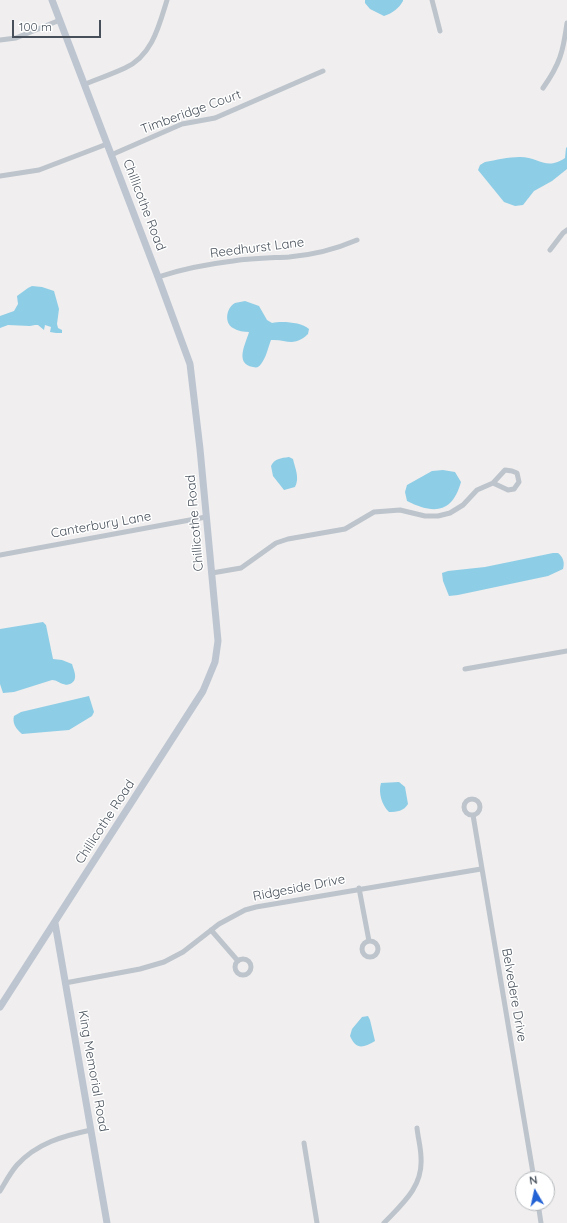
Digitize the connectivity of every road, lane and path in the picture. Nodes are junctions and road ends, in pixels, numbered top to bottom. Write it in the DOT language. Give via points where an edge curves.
graph roads {
  1 [pos="52,0"];
  2 [pos="167,0"];
  3 [pos="432,0"];
  4 [pos="60,20"];
  5 [pos="567,23"];
  6 [pos="440,31"];
  7 [pos="0,40"];
  8 [pos="323,71"];
  9 [pos="85,84"];
  10 [pos="543,88"];
  11 [pos="107,144"];
  12 [pos="111,154"];
  13 [pos="0,176"];
  14 [pos="567,230"];
  15 [pos="357,240"];
  16 [pos="550,250"];
  17 [pos="158,277"];
  18 [pos="493,483"];
  19 [pos="206,517"];
  20 [pos="0,555"];
  21 [pos="212,573"];
  22 [pos="567,651"];
  23 [pos="465,669"];
  24 [pos="473,815"];
  25 [pos="481,869"];
  26 [pos="359,888"];
  27 [pos="55,923"];
  28 [pos="211,930"];
  29 [pos="369,941"];
  30 [pos="238,961"];
  31 [pos="65,983"];
  32 [pos="0,1007"];
  33 [pos="417,1128"];
  34 [pos="91,1130"];
  35 [pos="304,1143"];
  36 [pos="533,1171"];
  37 [pos="0,1191"];
  38 [pos="539,1211"];
  39 [pos="107,1223"];
  40 [pos="317,1223"];
  41 [pos="384,1223"];
  42 [pos="541,1223"];
  1 -- 4 [label="street, Chillicothe Road"];
  2 -- 9 [label="street" via="156,35 147,51 126,68"];
  3 -- 6 [label="street"];
  4 -- 7 [label="street" via="16,38"];
  4 -- 9 [label="street, Chillicothe Road"];
  5 -- 10 [label="street" via="563,51 553,74"];
  8 -- 12 [label="street, Timberidge Court" via="215,118 182,124"];
  9 -- 11 [label="street, Chillicothe Road"];
  11 -- 12 [label="street, Chillicothe Road"];
  11 -- 13 [label="street" via="39,170"];
  12 -- 17 [label="street, Chillicothe Road"];
  14 -- 16 [label="street"];
  15 -- 17 [label="street, Reedhurst Lane" via="336,248 291,257 234,260"];
  17 -- 19 [label="street, Chillicothe Road" via="190,364"];
  18 -- 18 [label="street" via="505,470 517,473 518,482 514,489 508,490"];
  18 -- 21 [label="street" via="477,490 450,513 425,516 400,510 374,512 345,529 288,539 276,543 241,568"];
  19 -- 20 [label="street, Canterbury Lane"];
  19 -- 21 [label="street, Chillicothe Road"];
  21 -- 27 [label="street, Chillicothe Road" via="218,641 215,662 203,691"];
  22 -- 23 [label="street"];
  24 -- 25 [label="street, Belvedere Drive"];
  25 -- 26 [label="street, Ridgeside Drive"];
  25 -- 36 [label="street, Belvedere Drive"];
  26 -- 28 [label="street, Ridgeside Drive" via="256,907 234,915"];
  26 -- 29 [label="street"];
  27 -- 31 [label="street, King Memorial Road"];
  27 -- 32 [label="street, Chillicothe Road"];
  28 -- 30 [label="street"];
  28 -- 31 [label="street, Ridgeside Drive" via="183,952 158,964"];
  31 -- 34 [label="street, King Memorial Road"];
  33 -- 41 [label="street" via="422,1159 419,1178 413,1192"];
  34 -- 37 [label="street" via="62,1137 41,1146 16,1166"];
  34 -- 39 [label="street, King Memorial Road"];
  35 -- 40 [label="street"];
  38 -- 42 [label="street"];
}
